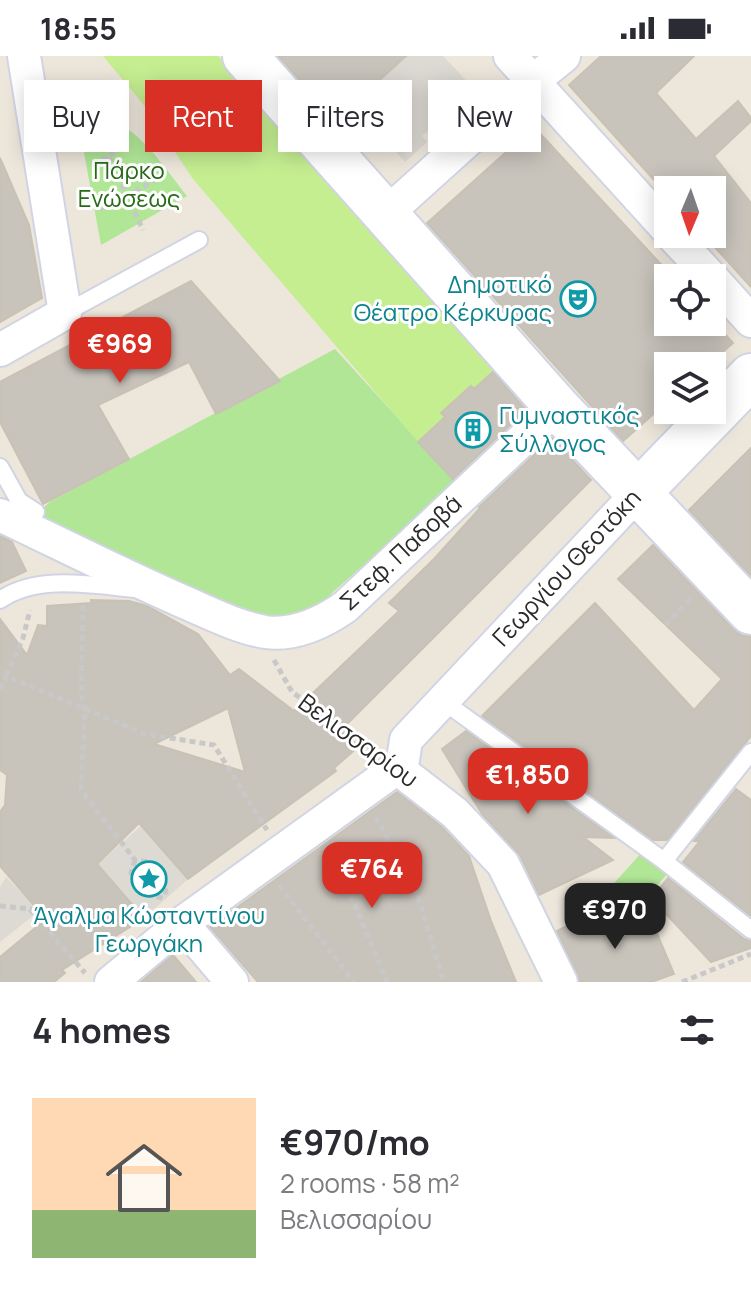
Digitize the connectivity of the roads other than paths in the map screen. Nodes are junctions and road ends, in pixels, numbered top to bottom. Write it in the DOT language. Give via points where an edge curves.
graph roads {
  1 [pos="24,56"];
  2 [pos="245,56"];
  3 [pos="510,56"];
  4 [pos="455,152"];
  5 [pos="386,214"];
  6 [pos="654,214"];
  7 [pos="199,240"];
  8 [pos="685,248"];
  9 [pos="699,264"];
  10 [pos="726,293"];
  11 [pos="65,313"];
  12 [pos="751,321"];
  13 [pos="0,350"];
  14 [pos="751,376"];
  15 [pos="557,407"];
  16 [pos="0,467"];
  17 [pos="637,494"];
  18 [pos="36,512"];
  19 [pos="0,515"];
  20 [pos="158,591"];
  21 [pos="0,600"];
  22 [pos="751,612"];
  23 [pos="443,701"];
  24 [pos="751,752"];
  25 [pos="397,768"];
  26 [pos="664,861"];
  27 [pos="182,923"];
  28 [pos="751,930"];
  29 [pos="96,976"];
  30 [pos="232,982"];
  31 [pos="561,982"];
  1 -- 11 [label="street"];
  2 -- 5 [label="street"];
  3 -- 6 [label="street"];
  4 -- 5 [label="street"];
  5 -- 15 [label="street"];
  7 -- 11 [label="lane"];
  8 -- 9 [label="street"];
  10 -- 12 [label="street"];
  11 -- 13 [label="street"];
  14 -- 17 [label="street, Γεωργίου Θεοτόκη"];
  15 -- 17 [label="street"];
  15 -- 20 [label="street, Στεφ. Παδοβά" via="345,607 312,626 266,632"];
  16 -- 18 [label="lane" via="19,501"];
  17 -- 22 [label="street"];
  17 -- 23 [label="street, Γεωργίου Θεοτόκη"];
  19 -- 20 [label="street, Στεφ. Παδοβά"];
  20 -- 21 [label="lane" via="35,586"];
  23 -- 25 [label="street, Γεωργίου Θεοτόκη" via="406,740"];
  23 -- 26 [label="lane"];
  24 -- 26 [label="lane"];
  25 -- 27 [label="street"];
  25 -- 31 [label="street, Βελισσαρίου" via="455,813 503,864"];
  26 -- 28 [label="lane"];
  27 -- 29 [label="street"];
  27 -- 30 [label="street"];
}
